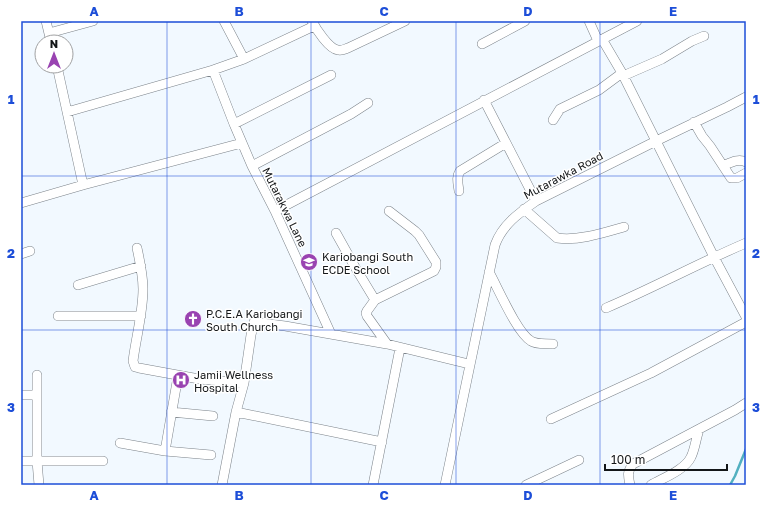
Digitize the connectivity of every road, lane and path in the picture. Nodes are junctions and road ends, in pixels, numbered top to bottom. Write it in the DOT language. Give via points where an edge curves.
graph roads {
  1 [pos="46,21"];
  2 [pos="93,21"];
  3 [pos="224,21"];
  4 [pos="405,21"];
  5 [pos="525,21"];
  6 [pos="589,21"];
  7 [pos="637,21"];
  8 [pos="83,22"];
  9 [pos="313,23"];
  10 [pos="49,34"];
  11 [pos="58,34"];
  12 [pos="704,36"];
  13 [pos="600,40"];
  14 [pos="482,44"];
  15 [pos="244,59"];
  16 [pos="213,70"];
  17 [pos="59,74"];
  18 [pos="623,74"];
  19 [pos="331,75"];
  20 [pos="746,96"];
  21 [pos="484,100"];
  22 [pos="368,103"];
  23 [pos="67,112"];
  24 [pos="553,120"];
  25 [pos="694,122"];
  26 [pos="234,124"];
  27 [pos="656,141"];
  28 [pos="242,142"];
  29 [pos="506,143"];
  30 [pos="746,162"];
  31 [pos="252,166"];
  32 [pos="723,166"];
  33 [pos="746,173"];
  34 [pos="83,185"];
  35 [pos="459,191"];
  36 [pos="536,201"];
  37 [pos="21,203"];
  38 [pos="524,209"];
  39 [pos="274,211"];
  40 [pos="389,211"];
  41 [pos="624,227"];
  42 [pos="336,233"];
  43 [pos="746,243"];
  44 [pos="137,248"];
  45 [pos="30,251"];
  46 [pos="21,254"];
  47 [pos="714,257"];
  48 [pos="141,266"];
  49 [pos="489,272"];
  50 [pos="78,285"];
  51 [pos="375,300"];
  52 [pos="606,308"];
  53 [pos="58,316"];
  54 [pos="141,316"];
  55 [pos="746,317"];
  56 [pos="746,322"];
  57 [pos="331,334"];
  58 [pos="387,344"];
  59 [pos="552,344"];
  60 [pos="400,348"];
  61 [pos="469,364"];
  62 [pos="38,375"];
  63 [pos="178,376"];
  64 [pos="244,384"];
  65 [pos="21,395"];
  66 [pos="37,395"];
  67 [pos="746,403"];
  68 [pos="171,412"];
  69 [pos="236,412"];
  70 [pos="213,416"];
  71 [pos="551,419"];
  72 [pos="699,430"];
  73 [pos="382,442"];
  74 [pos="120,443"];
  75 [pos="165,451"];
  76 [pos="211,455"];
  77 [pos="579,460"];
  78 [pos="21,461"];
  79 [pos="37,461"];
  80 [pos="103,461"];
  81 [pos="39,485"];
  82 [pos="222,485"];
  83 [pos="373,485"];
  84 [pos="445,485"];
  85 [pos="526,485"];
  86 [pos="630,485"];
  87 [pos="651,485"];
  1 -- 10 [label="street"];
  2 -- 8 [label="street"];
  3 -- 15 [label="street"];
  4 -- 9 [label="street" via="340,50 330,46"];
  5 -- 14 [label="street"];
  6 -- 13 [label="street"];
  7 -- 13 [label="street"];
  8 -- 11 [label="street"];
  9 -- 15 [label="street"];
  12 -- 18 [label="street" via="662,59"];
  13 -- 18 [label="street"];
  13 -- 21 [label="street"];
  15 -- 16 [label="street"];
  16 -- 23 [label="street"];
  16 -- 26 [label="street, Mutarakwa Lane"];
  17 -- 23 [label="street"];
  18 -- 24 [label="street" via="599,90 560,109"];
  18 -- 27 [label="street"];
  19 -- 26 [label="street"];
  20 -- 25 [label="street, Mutarawka Road"];
  21 -- 29 [label="street"];
  21 -- 39 [label="street"];
  22 -- 31 [label="street"];
  23 -- 34 [label="street"];
  25 -- 27 [label="street, Mutarawka Road"];
  25 -- 32 [label="street"];
  26 -- 28 [label="street, Mutarakwa Lane"];
  27 -- 36 [label="street, Mutarawka Road"];
  27 -- 47 [label="street"];
  28 -- 31 [label="street, Mutarakwa Lane"];
  28 -- 34 [label="street"];
  29 -- 35 [label="street" via="460,171 457,178"];
  29 -- 36 [label="street"];
  30 -- 32 [label="street" via="736,161"];
  31 -- 39 [label="street, Mutarakwa Lane"];
  32 -- 33 [label="street" via="731,178"];
  34 -- 37 [label="street"];
  36 -- 38 [label="street, Mutarawka Road"];
  38 -- 41 [label="street" via="557,238 582,237"];
  38 -- 49 [label="street, Mutarawka Road" via="504,226 497,238"];
  39 -- 57 [label="street, Mutarakwa Lane"];
  40 -- 51 [label="street" via="419,235 436,262 436,267 434,271"];
  42 -- 51 [label="street"];
  43 -- 47 [label="street"];
  44 -- 48 [label="street"];
  45 -- 46 [label="street"];
  47 -- 52 [label="street"];
  47 -- 55 [label="street"];
  48 -- 50 [label="street"];
  48 -- 54 [label="street"];
  49 -- 59 [label="street" via="518,328 535,343"];
  49 -- 61 [label="street, Mutarawka Road"];
  51 -- 58 [label="street" via="366,313"];
  53 -- 54 [label="street"];
  54 -- 63 [label="street" via="133,358 135,367"];
  56 -- 71 [label="street" via="651,373"];
  57 -- 58 [label="street"];
  57 -- 64 [label="street" via="254,322"];
  58 -- 60 [label="street"];
  60 -- 61 [label="street"];
  60 -- 73 [label="street"];
  61 -- 84 [label="street, Mutarawka Road"];
  62 -- 66 [label="street"];
  63 -- 64 [label="street"];
  63 -- 68 [label="street"];
  64 -- 69 [label="street"];
  65 -- 66 [label="street"];
  66 -- 79 [label="street"];
  67 -- 72 [label="street"];
  68 -- 70 [label="street"];
  68 -- 75 [label="street"];
  69 -- 73 [label="street"];
  69 -- 82 [label="street"];
  72 -- 86 [label="street" via="633,464 628,474"];
  72 -- 87 [label="street" via="692,457 686,464"];
  73 -- 83 [label="street"];
  74 -- 75 [label="street"];
  75 -- 76 [label="street"];
  77 -- 85 [label="street"];
  78 -- 79 [label="street"];
  79 -- 80 [label="street"];
  79 -- 81 [label="street"];
}
